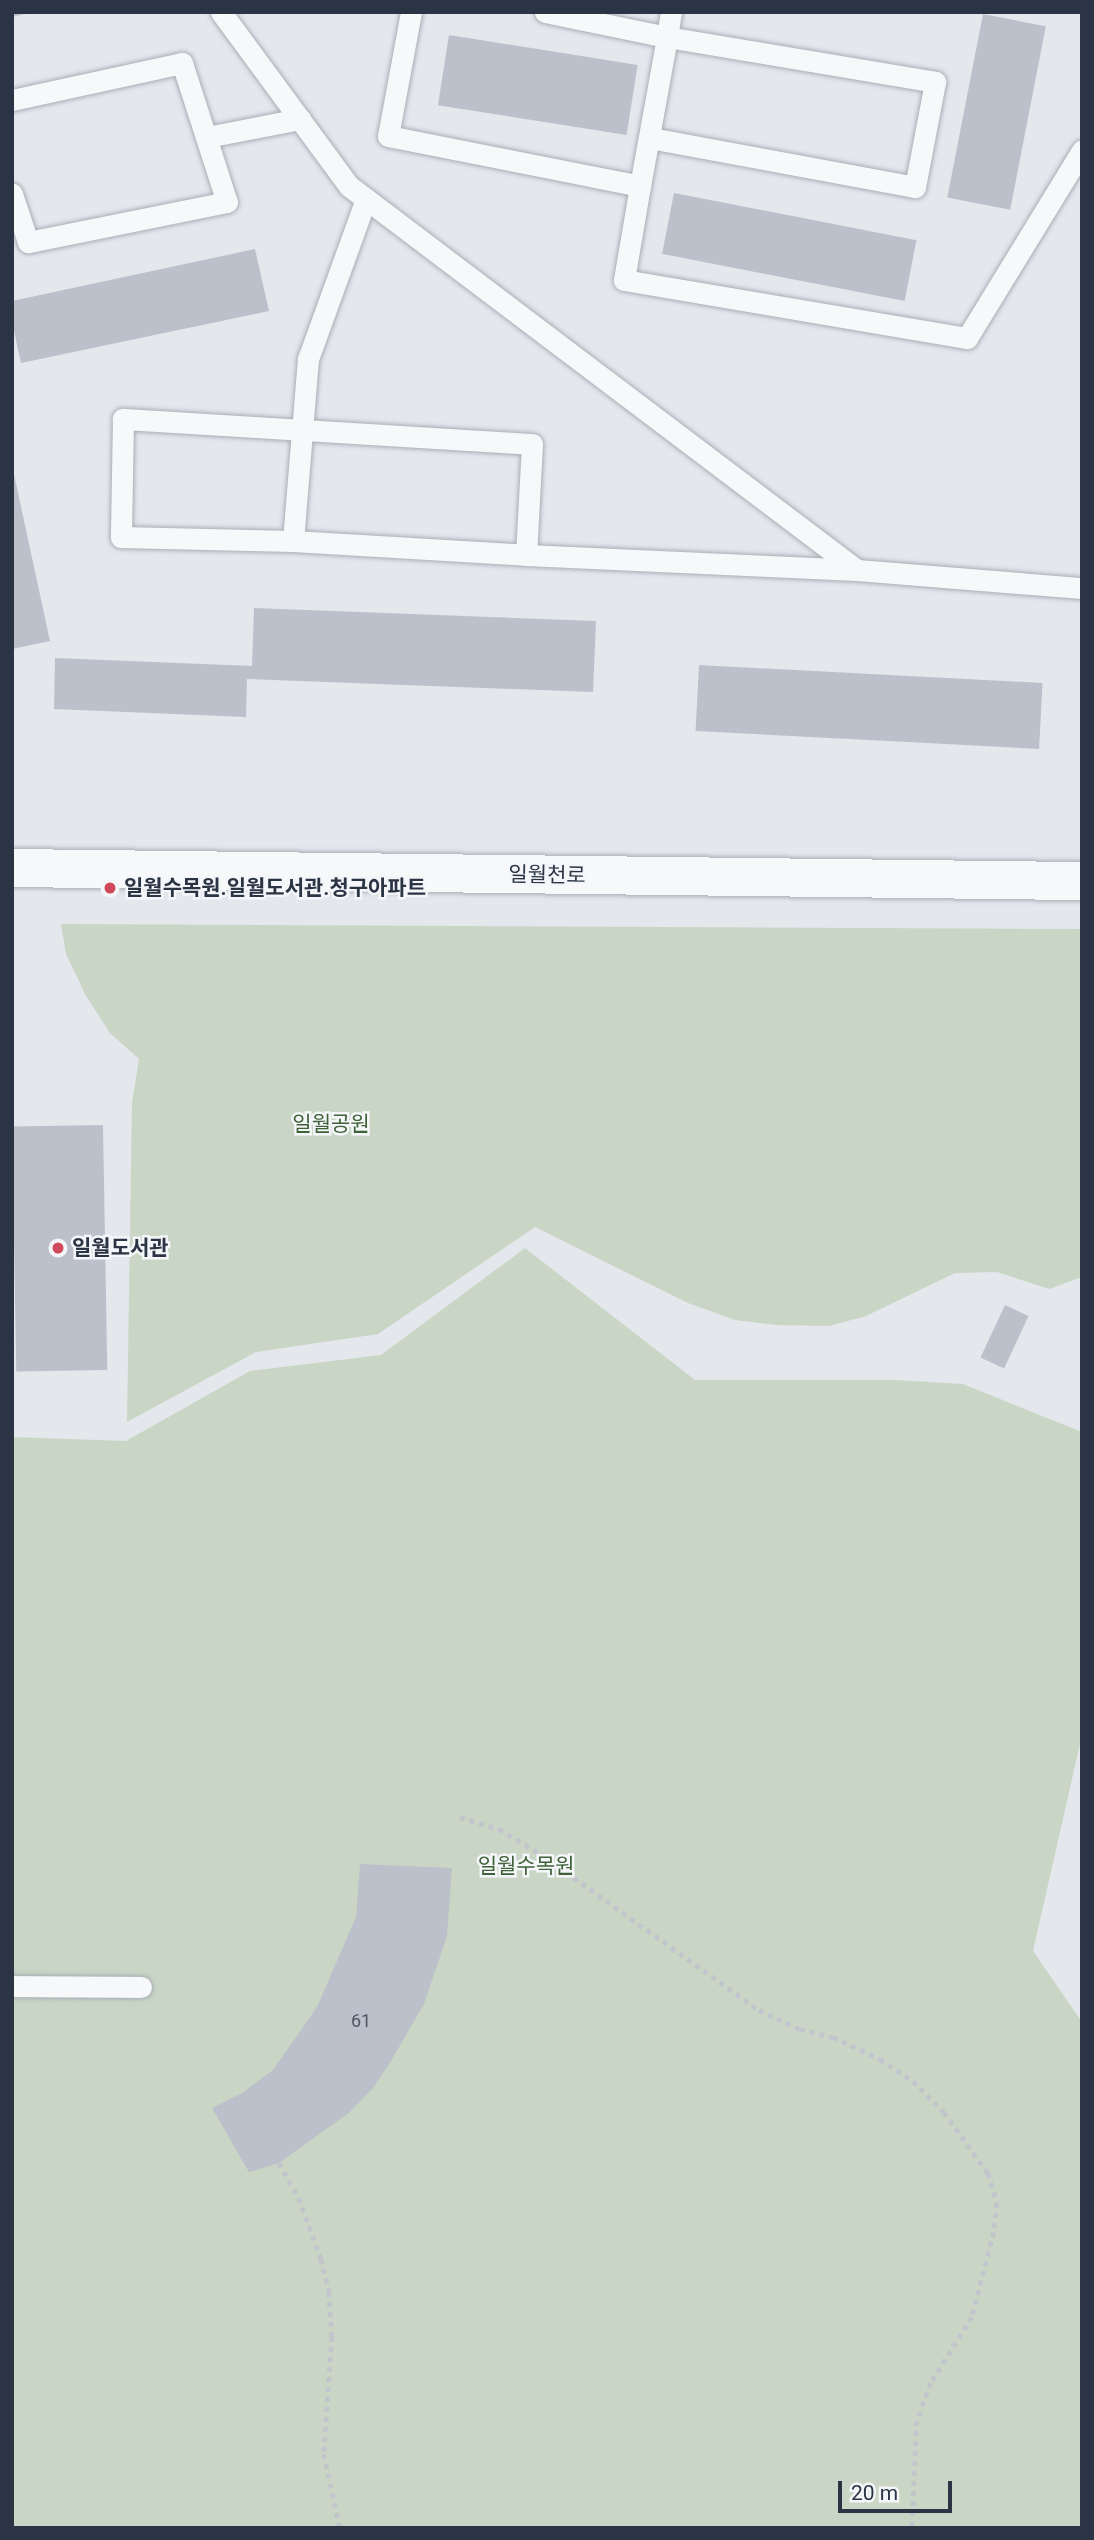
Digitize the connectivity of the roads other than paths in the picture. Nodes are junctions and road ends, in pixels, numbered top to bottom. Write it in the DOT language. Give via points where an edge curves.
graph roads {
  1 [pos="221,12"];
  2 [pos="411,12"];
  3 [pos="545,12"];
  4 [pos="671,12"];
  5 [pos="667,37"];
  6 [pos="12,100"];
  7 [pos="300,119"];
  8 [pos="207,137"];
  9 [pos="651,138"];
  10 [pos="1082,150"];
  11 [pos="640,186"];
  12 [pos="12,194"];
  13 [pos="366,200"];
  14 [pos="301,429"];
  15 [pos="293,541"];
  16 [pos="526,555"];
  17 [pos="857,570"];
  18 [pos="1082,588"];
  19 [pos="12,868"];
  20 [pos="1082,881"];
  21 [pos="12,1986"];
  22 [pos="141,1987"];
  1 -- 7 [label="lane"];
  2 -- 11 [label="lane" via="388,136"];
  3 -- 5 [label="lane"];
  4 -- 5 [label="lane"];
  5 -- 9 [label="lane"];
  5 -- 9 [label="lane" via="935,82 915,187"];
  6 -- 8 [label="lane" via="182,63"];
  7 -- 8 [label="lane"];
  7 -- 13 [label="lane" via="349,186"];
  8 -- 12 [label="lane" via="227,202 27,242"];
  9 -- 11 [label="lane"];
  10 -- 11 [label="lane" via="967,338 624,280"];
  13 -- 14 [label="lane" via="308,359"];
  13 -- 17 [label="lane"];
  14 -- 15 [label="lane"];
  14 -- 15 [label="lane" via="123,419 121,537"];
  14 -- 16 [label="lane" via="532,444"];
  15 -- 16 [label="lane"];
  16 -- 17 [label="lane"];
  17 -- 18 [label="lane"];
  19 -- 20 [label="street, 일월천로"];
  21 -- 22 [label="lane"];
}
